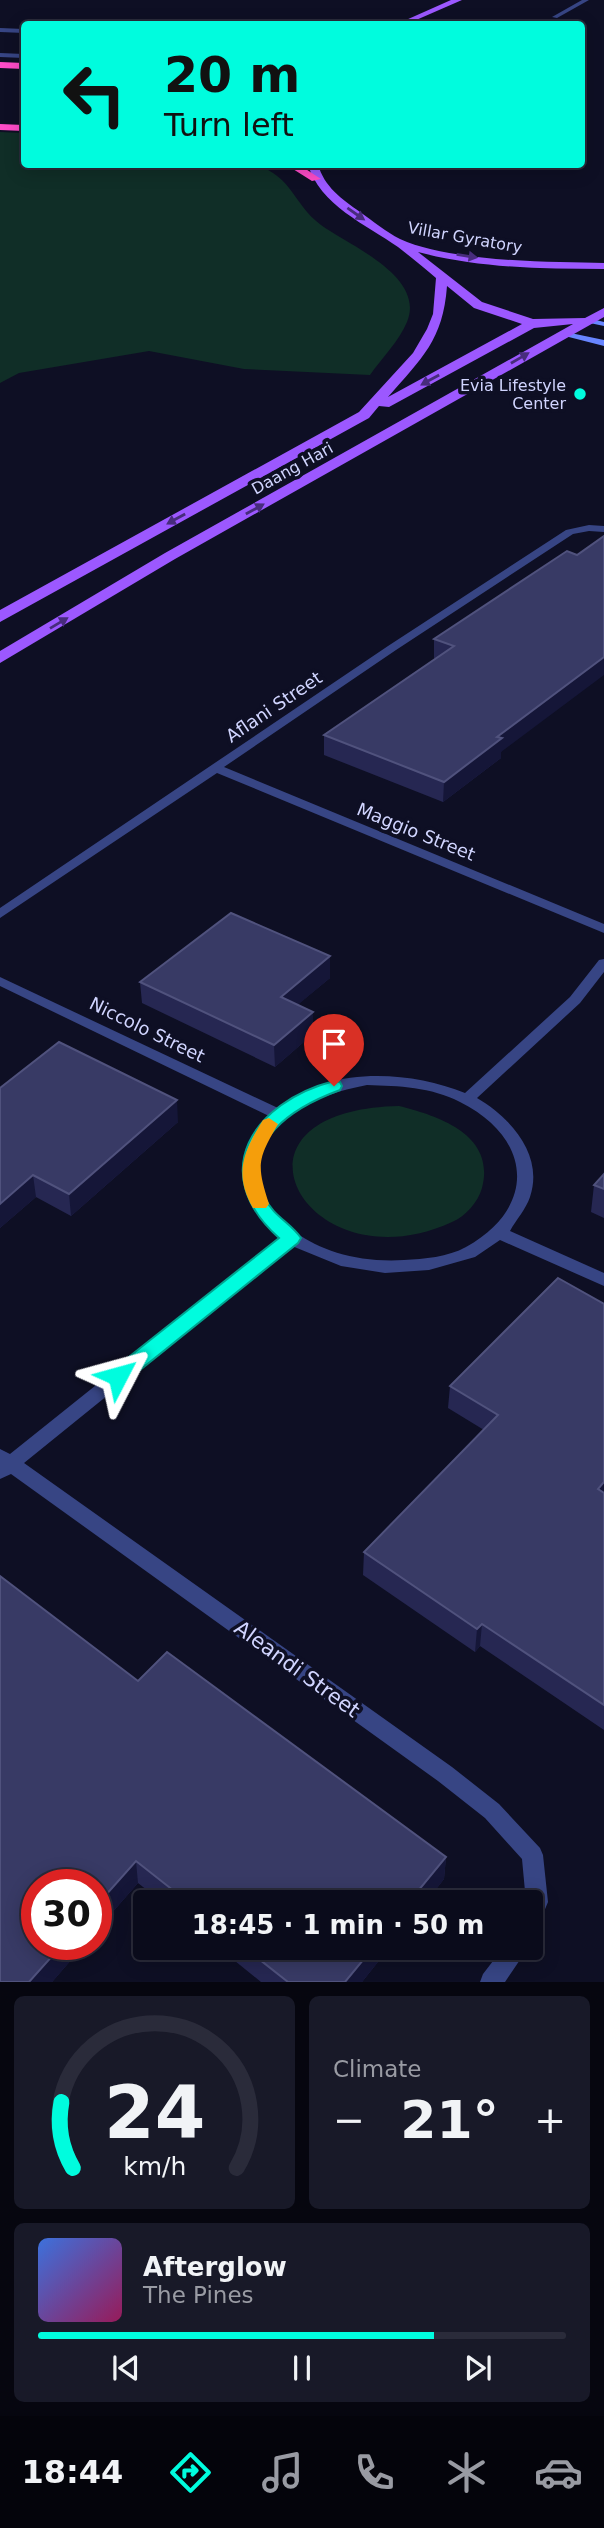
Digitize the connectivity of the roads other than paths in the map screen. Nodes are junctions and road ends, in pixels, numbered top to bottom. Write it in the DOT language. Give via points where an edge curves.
graph roads {
  1 [pos="458,0"];
  2 [pos="586,0"];
  3 [pos="555,17"];
  4 [pos="408,21"];
  5 [pos="0,30"];
  6 [pos="21,32"];
  7 [pos="0,55"];
  8 [pos="21,55"];
  9 [pos="0,65"];
  10 [pos="21,66"];
  11 [pos="0,127"];
  12 [pos="21,128"];
  13 [pos="297,168"];
  14 [pos="314,168"];
  15 [pos="316,179"];
  16 [pos="400,243"];
  17 [pos="604,266"];
  18 [pos="442,278"];
  19 [pos="604,312"];
  20 [pos="589,320"];
  21 [pos="533,323"];
  22 [pos="604,324"];
  23 [pos="564,333"];
  24 [pos="604,343"];
  25 [pos="364,415"];
  26 [pos="604,529"];
  27 [pos="0,617"];
  28 [pos="0,658"];
  29 [pos="216,768"];
  30 [pos="0,914"];
  31 [pos="604,929"];
  32 [pos="604,963"];
  33 [pos="0,981"];
  34 [pos="467,1099"];
  35 [pos="278,1114"];
  36 [pos="500,1233"];
  37 [pos="291,1238"];
  38 [pos="604,1280"];
  39 [pos="4,1463"];
  40 [pos="536,1890"];
  41 [pos="508,1960"];
  42 [pos="491,1982"];
  1 -- 4 [label="main road"];
  2 -- 3 [label="street"];
  5 -- 6 [label="street"];
  7 -- 8 [label="street"];
  9 -- 10 [label="highway"];
  11 -- 12 [label="highway"];
  13 -- 15 [label="highway"];
  14 -- 15 [label="main road"];
  15 -- 16 [label="main road, Villar Gyratory, one-way" via="342,204"];
  16 -- 17 [label="main road, Villar Gyratory, one-way" via="509,263"];
  16 -- 18 [label="main road"];
  18 -- 21 [label="main road" via="478,305"];
  18 -- 25 [label="main road, Daang Hari" via="439,314 428,338 395,384"];
  19 -- 20 [label="main road, Daang Hari"];
  20 -- 21 [label="main road"];
  20 -- 22 [label="street"];
  20 -- 23 [label="main road, Daang Hari"];
  21 -- 23 [label="main road"];
  21 -- 25 [label="main road, one-way"];
  23 -- 24 [label="street"];
  28 -- 23 [label="main road, Daang Hari, one-way"];
  25 -- 27 [label="main road, Daang Hari, one-way"];
  26 -- 29 [label="street, Aflani Street" via="570,532"];
  29 -- 30 [label="street, Aflani Street"];
  29 -- 31 [label="street, Maggio Street"];
  32 -- 34 [label="street" via="575,1000"];
  33 -- 35 [label="street, Niccolo Street"];
  34 -- 35 [label="street" via="402,1080 368,1080 303,1097"];
  34 -- 36 [label="street" via="494,1116 513,1137 524,1160 526,1185 517,1210"];
  35 -- 37 [label="street" via="257,1143 250,1176 256,1198"];
  36 -- 37 [label="street" via="472,1251 438,1263 400,1268 360,1265 323,1255"];
  36 -- 38 [label="street"];
  37 -- 39 [label="street"];
  39 -- 40 [label="street, Aleandi Street" via="492,1811 532,1855"];
  41 -- 42 [label="street"];
}
